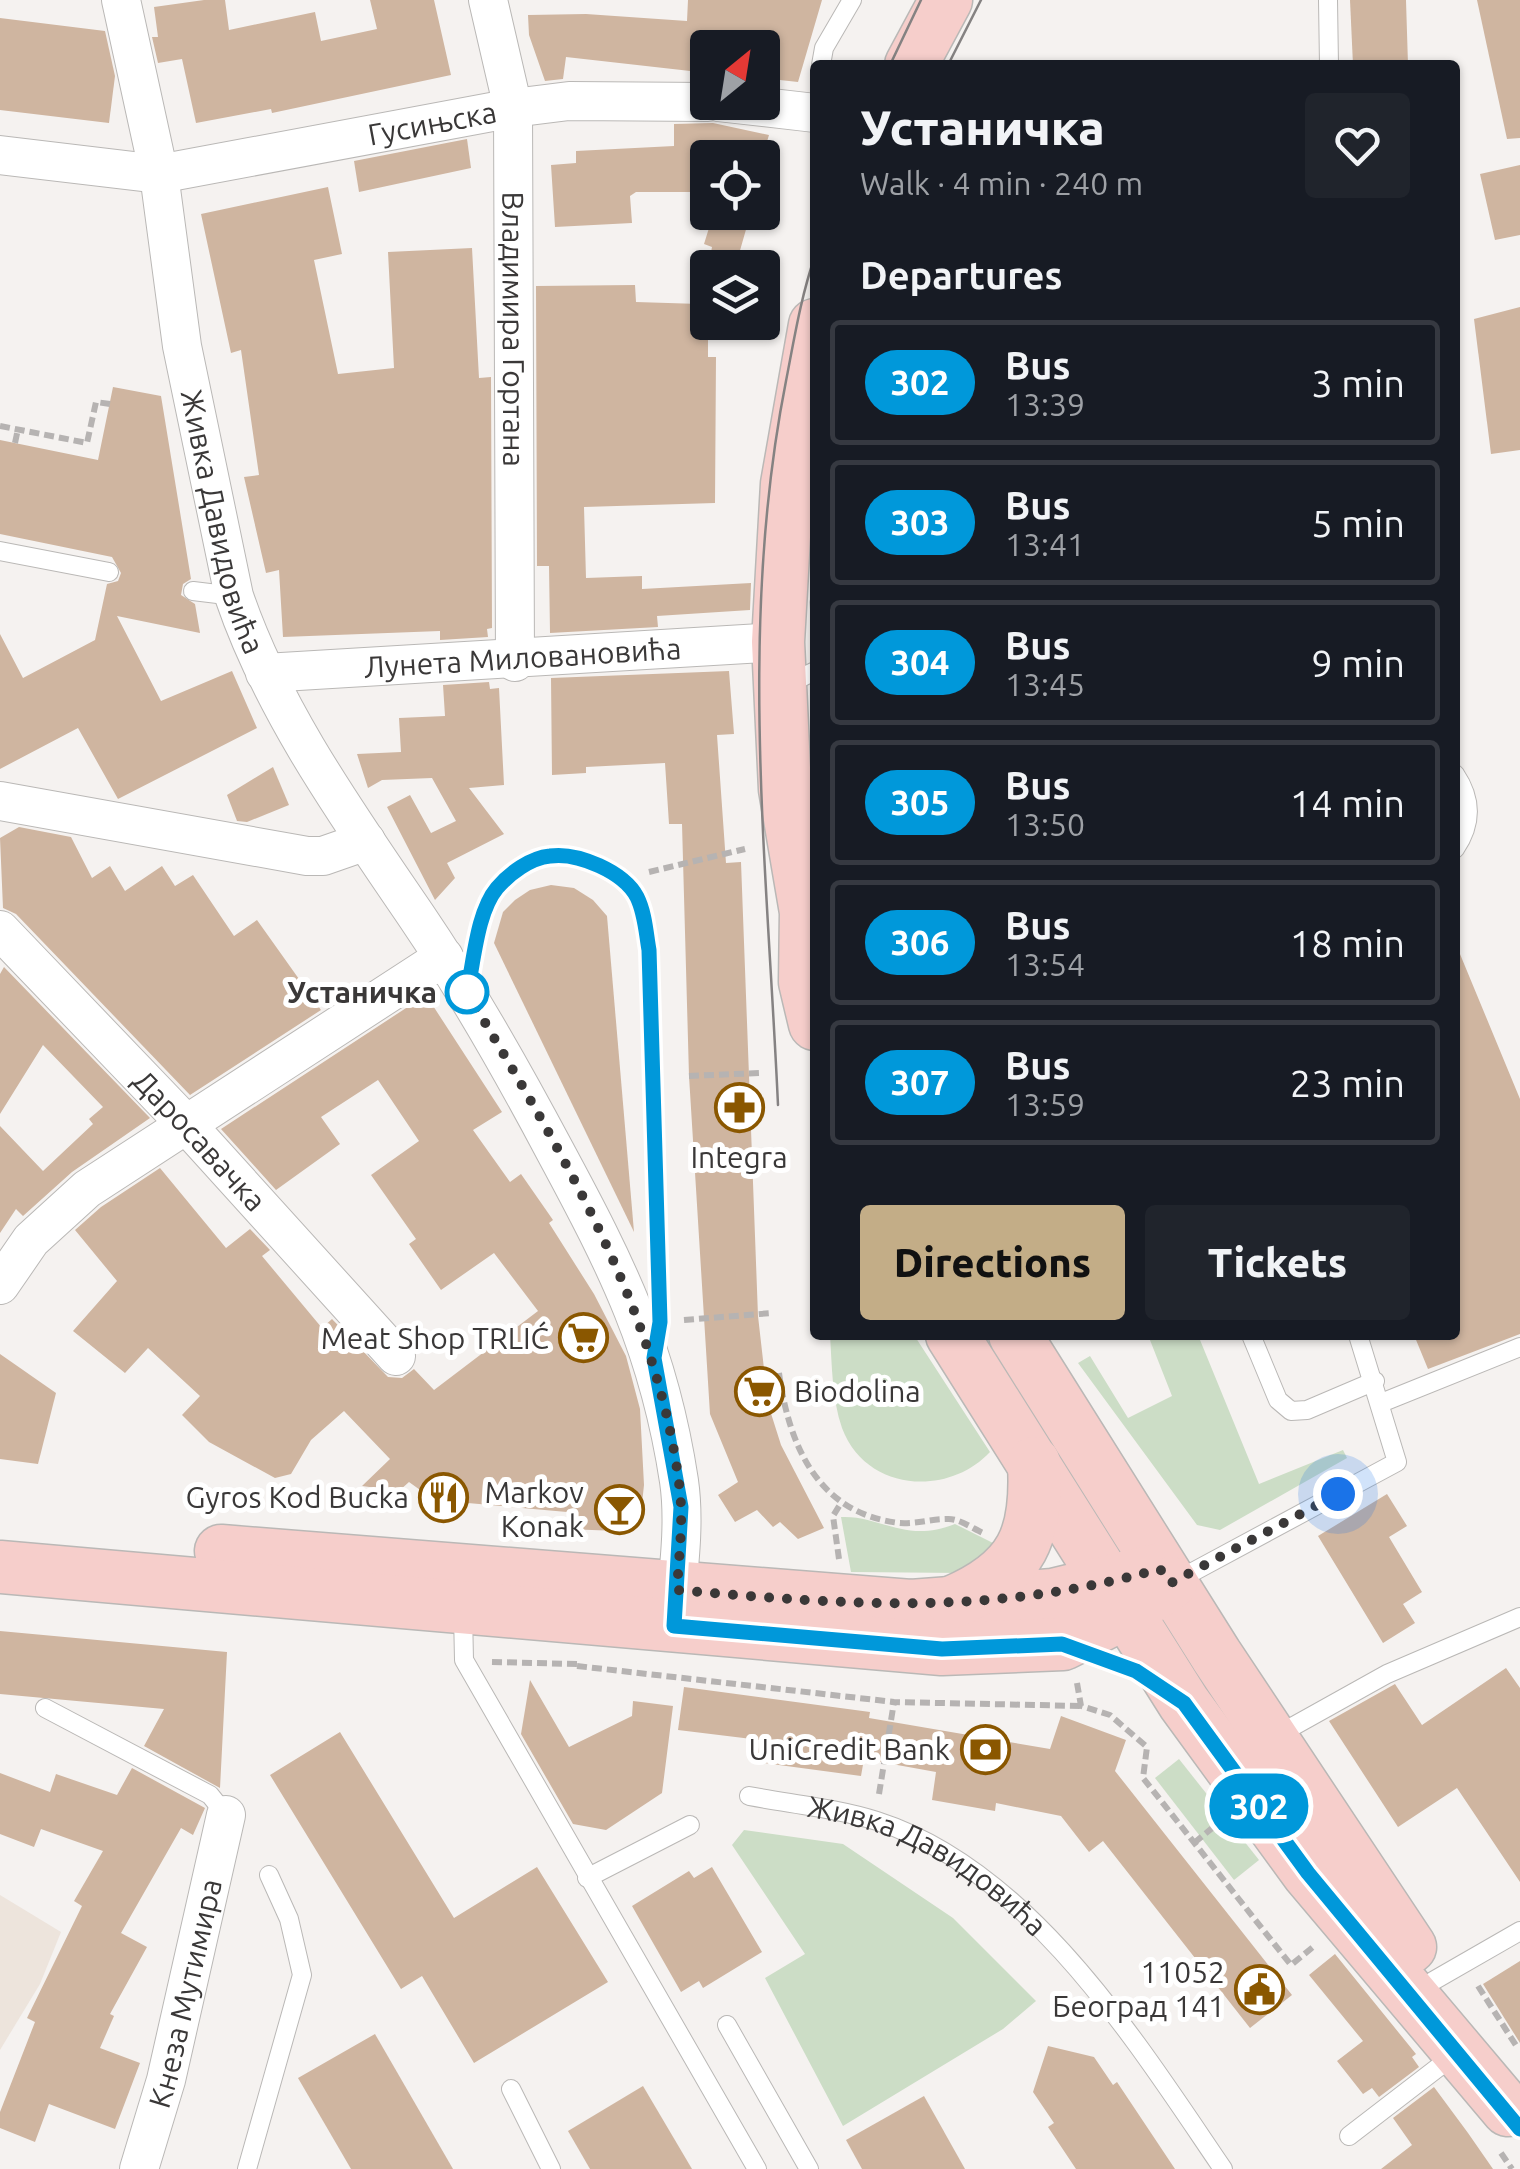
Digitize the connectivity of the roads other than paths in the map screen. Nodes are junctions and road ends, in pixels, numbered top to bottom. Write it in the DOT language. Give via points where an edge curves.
graph roads {
  1 [pos="121,0"];
  2 [pos="488,0"];
  3 [pos="852,0"];
  4 [pos="946,0"];
  5 [pos="1328,0"];
  6 [pos="822,60"];
  7 [pos="914,60"];
  8 [pos="1329,60"];
  9 [pos="690,102"];
  10 [pos="780,105"];
  11 [pos="810,107"];
  12 [pos="513,108"];
  13 [pos="0,155"];
  14 [pos="159,174"];
  15 [pos="810,353"];
  16 [pos="0,551"];
  17 [pos="109,572"];
  18 [pos="193,591"];
  19 [pos="234,596"];
  20 [pos="515,662"];
  21 [pos="791,667"];
  22 [pos="265,674"];
  23 [pos="1460,787"];
  24 [pos="0,801"];
  25 [pos="1460,840"];
  26 [pos="366,841"];
  27 [pos="785,845"];
  28 [pos="810,918"];
  29 [pos="0,930"];
  30 [pos="444,957"];
  31 [pos="467,992"];
  32 [pos="810,1003"];
  33 [pos="185,1123"];
  34 [pos="0,1285"];
  35 [pos="955,1340"];
  36 [pos="1018,1340"];
  37 [pos="1253,1340"];
  38 [pos="1360,1340"];
  39 [pos="1520,1346"];
  40 [pos="396,1356"];
  41 [pos="654,1358"];
  42 [pos="1375,1381"];
  43 [pos="1381,1403"];
  44 [pos="1034,1462"];
  45 [pos="0,1532"];
  46 [pos="0,1567"];
  47 [pos="1166,1576"];
  48 [pos="1118,1598"];
  49 [pos="944,1606"];
  50 [pos="463,1608"];
  51 [pos="676,1608"];
  52 [pos="1520,1617"];
  53 [pos="1062,1644"];
  54 [pos="1184,1703"];
  55 [pos="45,1708"];
  56 [pos="1270,1739"];
  57 [pos="749,1796"];
  58 [pos="226,1815"];
  59 [pos="690,1825"];
  60 [pos="269,1876"];
  61 [pos="587,1878"];
  62 [pos="1520,1931"];
  63 [pos="1448,1972"];
  64 [pos="727,2025"];
  65 [pos="1440,2066"];
  66 [pos="510,2088"];
  67 [pos="1514,2119"];
  68 [pos="1348,2136"];
  69 [pos="138,2169"];
  70 [pos="247,2169"];
  71 [pos="551,2169"];
  72 [pos="756,2169"];
  73 [pos="809,2169"];
  74 [pos="1223,2169"];
  1 -- 14 [label="street, Живка Давидовића"];
  2 -- 12 [label="street, Владимира Гортана"];
  3 -- 6 [label="lane"];
  4 -- 7 [label="main road"];
  5 -- 8 [label="lane"];
  9 -- 12 [label="street, Гусињска" via="568,101"];
  10 -- 11 [label="street"];
  12 -- 14 [label="street, Гусињска"];
  12 -- 20 [label="street, Владимира Гортана"];
  13 -- 14 [label="street, Гусињска"];
  14 -- 19 [label="street, Живка Давидовића" via="182,346"];
  15 -- 21 [label="main road" via="787,484"];
  16 -- 17 [label="lane"];
  18 -- 19 [label="lane"];
  19 -- 22 [label="street, Живка Давидовића"];
  20 -- 21 [label="street, Лунета Миловановића"];
  20 -- 22 [label="street, Лунета Миловановића"];
  21 -- 27 [label="main road"];
  22 -- 26 [label="street, Живка Давидовића"];
  23 -- 25 [label="lane" via="1469,811"];
  24 -- 26 [label="street" via="307,856"];
  26 -- 30 [label="street, Живка Давидовића"];
  27 -- 28 [label="main road"];
  28 -- 32 [label="main road"];
  29 -- 33 [label="street, Даросавачка"];
  30 -- 31 [label="street, Живка Давидовића"];
  30 -- 33 [label="street"];
  31 -- 41 [label="street, Живка Давидовића" via="606,1246"];
  31 -- 41 [label="lane, Живка Давидовића" via="489,902 525,864 551,855 602,867 636,895 649,950 660,1322"];
  33 -- 34 [label="street" via="61,1210"];
  33 -- 40 [label="street, Даросавачка"];
  35 -- 44 [label="main road"];
  36 -- 47 [label="main road"];
  37 -- 42 [label="lane" via="1278,1400 1291,1411"];
  38 -- 42 [label="lane"];
  39 -- 43 [label="lane"];
  41 -- 51 [label="street, Живка Давидовића" via="679,1482"];
  42 -- 43 [label="lane"];
  43 -- 47 [label="lane" via="1398,1462"];
  44 -- 48 [label="main road"];
  44 -- 49 [label="main road" via="1035,1518 1024,1548 992,1582"];
  45 -- 51 [label="main road"];
  46 -- 50 [label="main road"];
  47 -- 48 [label="main road"];
  47 -- 56 [label="main road"];
  48 -- 49 [label="main road" via="1053,1594"];
  48 -- 53 [label="main road"];
  48 -- 54 [label="main road"];
  49 -- 51 [label="main road"];
  50 -- 51 [label="main road"];
  50 -- 61 [label="lane" via="464,1660"];
  51 -- 53 [label="main road" via="942,1649"];
  52 -- 56 [label="lane" via="1387,1674"];
  53 -- 54 [label="main road" via="1136,1671"];
  54 -- 67 [label="main road" via="1308,1873"];
  55 -- 58 [label="lane" via="210,1795"];
  56 -- 63 [label="main road"];
  57 -- 74 [label="lane, Живка Давидовића" via="875,1820 988,1884 1080,1973"];
  58 -- 69 [label="street, Кнеза Мутимира" via="166,2080"];
  59 -- 61 [label="lane"];
  60 -- 70 [label="lane" via="289,1919 302,1974"];
  61 -- 72 [label="lane"];
  62 -- 63 [label="lane"];
  63 -- 67 [label="main road"];
  64 -- 73 [label="lane"];
  65 -- 68 [label="lane"];
  66 -- 71 [label="lane"];
}
